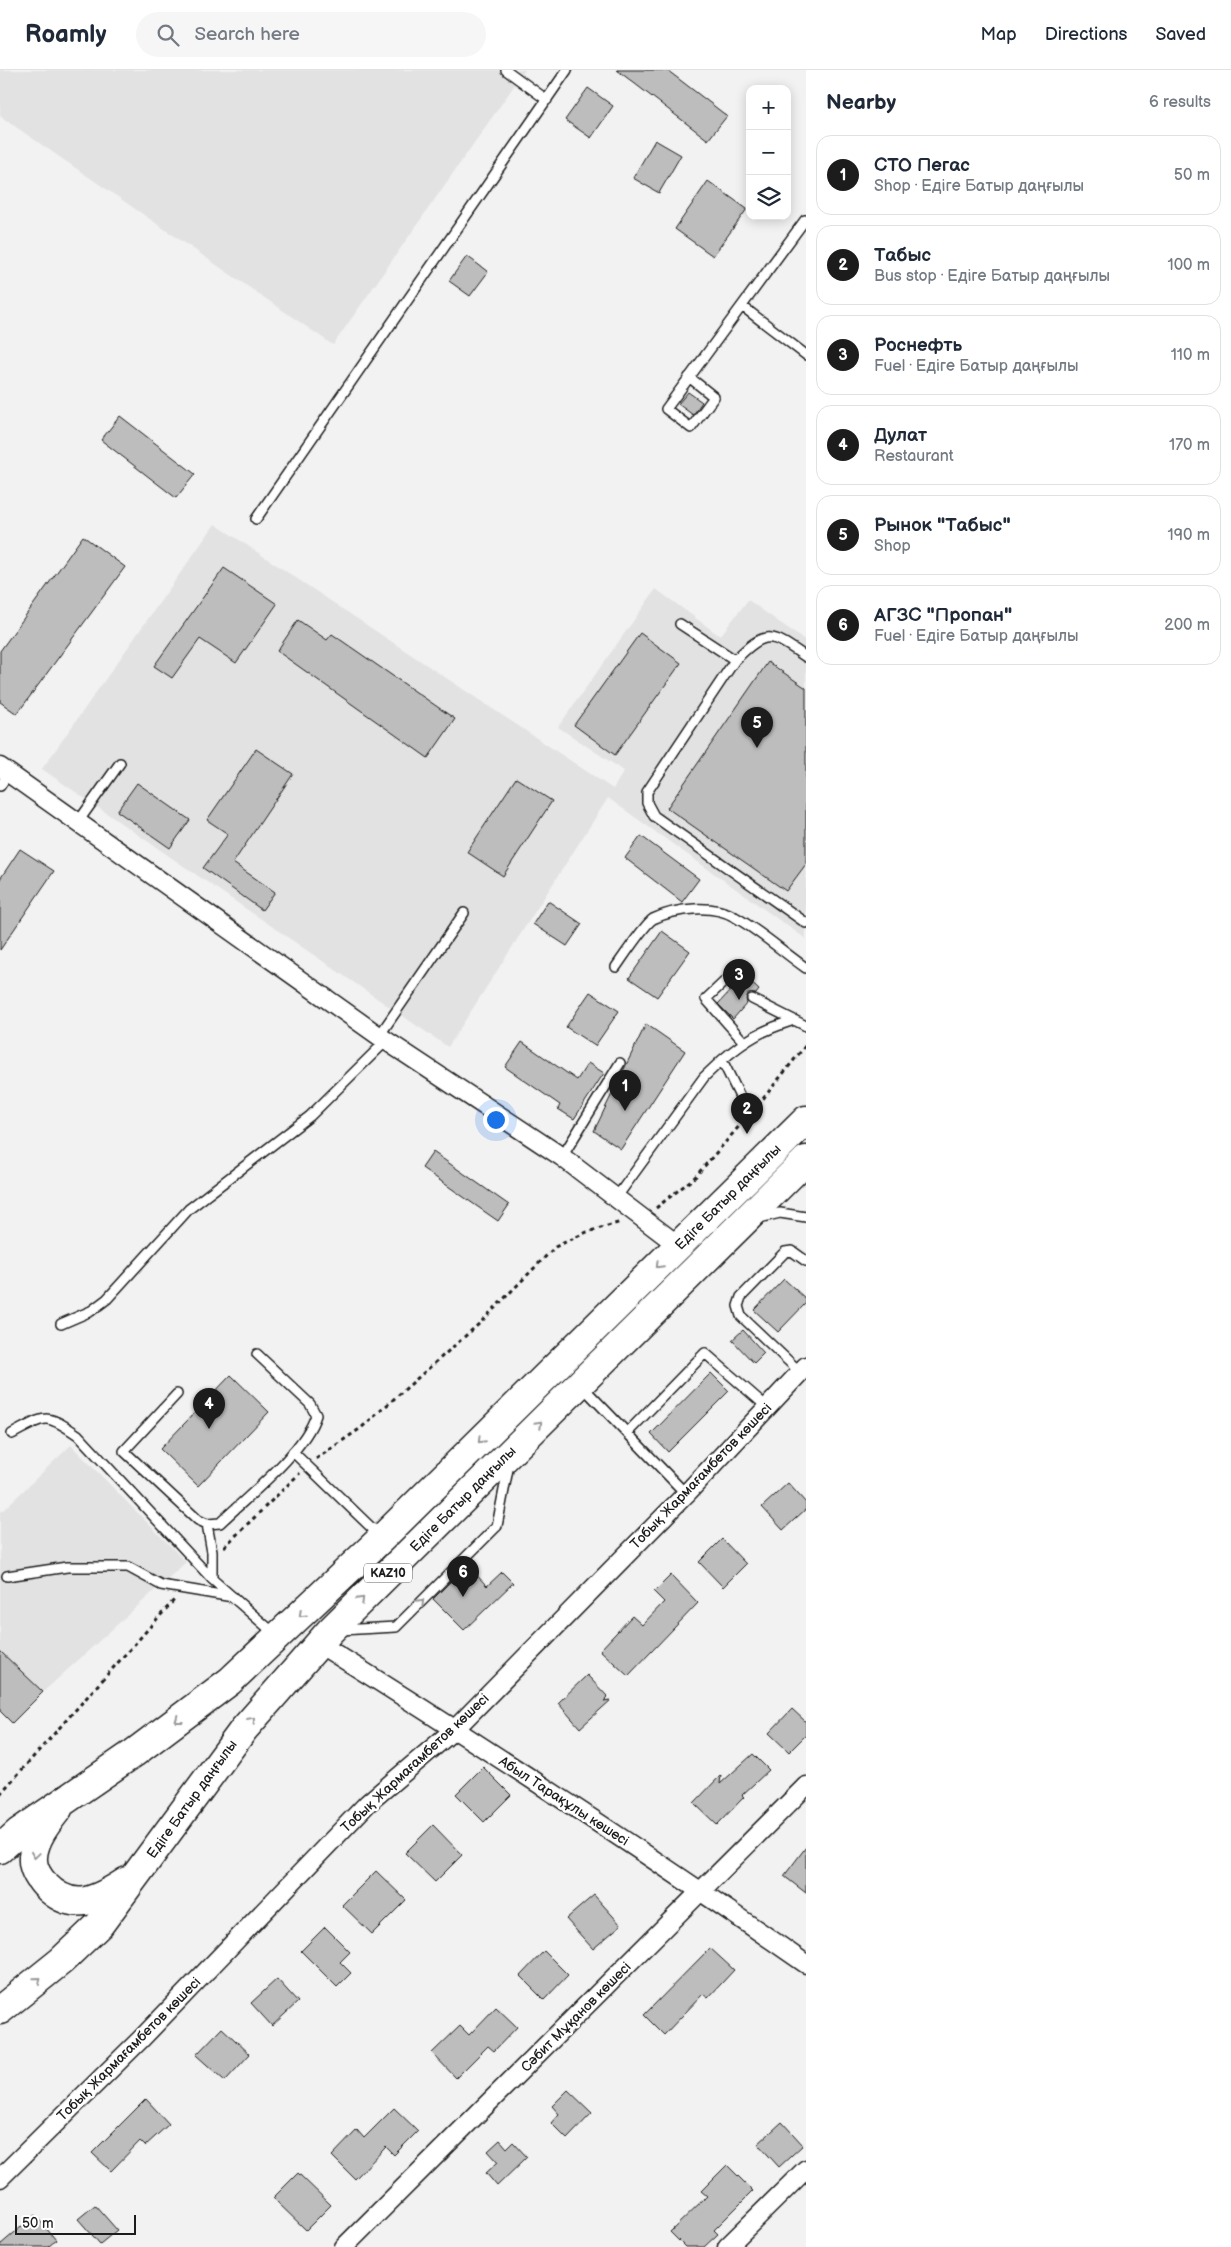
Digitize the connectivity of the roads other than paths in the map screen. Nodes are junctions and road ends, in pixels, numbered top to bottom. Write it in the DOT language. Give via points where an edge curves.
graph roads {
  1 [pos="506,70"];
  2 [pos="567,70"];
  3 [pos="547,100"];
  4 [pos="806,221"];
  5 [pos="742,306"];
  6 [pos="806,355"];
  7 [pos="689,378"];
  8 [pos="256,519"];
  9 [pos="680,624"];
  10 [pos="806,657"];
  11 [pos="735,660"];
  12 [pos="120,763"];
  13 [pos="3,775"];
  14 [pos="78,822"];
  15 [pos="464,913"];
  16 [pos="806,923"];
  17 [pos="616,967"];
  18 [pos="806,968"];
  19 [pos="735,985"];
  20 [pos="752,998"];
  21 [pos="794,1020"];
  22 [pos="806,1026"];
  23 [pos="383,1038"];
  24 [pos="744,1042"];
  25 [pos="722,1060"];
  26 [pos="620,1063"];
  27 [pos="749,1115"];
  28 [pos="806,1120"];
  29 [pos="562,1157"];
  30 [pos="806,1160"];
  31 [pos="616,1198"];
  32 [pos="806,1217"];
  33 [pos="744,1221"];
  34 [pos="679,1246"];
  35 [pos="806,1261"];
  36 [pos="61,1324"];
  37 [pos="257,1354"];
  38 [pos="803,1369"];
  39 [pos="580,1383"];
  40 [pos="177,1394"];
  41 [pos="768,1407"];
  42 [pos="627,1433"];
  43 [pos="12,1434"];
  44 [pos="511,1451"];
  45 [pos="293,1452"];
  46 [pos="686,1494"];
  47 [pos="207,1524"];
  48 [pos="382,1538"];
  49 [pos="7,1576"];
  50 [pos="212,1578"];
  51 [pos="235,1598"];
  52 [pos="278,1637"];
  53 [pos="324,1637"];
  54 [pos="455,1729"];
  55 [pos="806,1786"];
  56 [pos="66,1798"];
  57 [pos="0,1849"];
  58 [pos="136,1876"];
  59 [pos="702,1892"];
  60 [pos="806,1964"];
  61 [pos="0,2010"];
  62 [pos="806,2169"];
  63 [pos="0,2178"];
  64 [pos="344,2247"];
  65 [pos="727,2247"];
  1 -- 3 [label="lane"];
  2 -- 3 [label="lane"];
  3 -- 8 [label="lane"];
  4 -- 5 [label="lane"];
  5 -- 6 [label="lane"];
  5 -- 7 [label="lane"];
  7 -- 7 [label="lane" via="714,398 691,428 666,409"];
  9 -- 11 [label="lane"];
  10 -- 11 [label="lane" via="777,638 763,638 750,645"];
  11 -- 16 [label="lane" via="647,792 647,803 654,816"];
  12 -- 14 [label="lane"];
  13 -- 14 [label="street"];
  14 -- 23 [label="street"];
  15 -- 23 [label="lane"];
  17 -- 18 [label="lane" via="652,920 679,911 702,909 734,916"];
  19 -- 24 [label="lane" via="725,981 706,999"];
  20 -- 21 [label="lane"];
  21 -- 22 [label="lane"];
  21 -- 24 [label="lane" via="764,1030"];
  23 -- 29 [label="street"];
  23 -- 36 [label="lane" via="310,1116 189,1209 107,1299 91,1311"];
  24 -- 25 [label="lane"];
  25 -- 27 [label="lane"];
  25 -- 31 [label="lane" via="704,1077"];
  26 -- 29 [label="lane"];
  28 -- 34 [label="main road, Едіге Батыр даңғылы / KAZ10"];
  29 -- 31 [label="street"];
  30 -- 33 [label="main road, Едіге Батыр даңғылы / KAZ10"];
  31 -- 34 [label="street"];
  32 -- 33 [label="lane" via="780,1213"];
  33 -- 39 [label="main road, Едіге Батыр даңғылы / KAZ10"];
  34 -- 48 [label="main road, Едіге Батыр даңғылы / KAZ10, one-way"];
  35 -- 38 [label="lane" via="792,1251 785,1252 741,1297 738,1306 741,1316"];
  37 -- 45 [label="lane" via="310,1404 316,1415 312,1427"];
  38 -- 41 [label="street, Тобық Жармағамбетов көшесі"];
  39 -- 42 [label="lane"];
  44 -- 39 [label="main road, Едіге Батыр даңғылы / KAZ10, one-way"];
  40 -- 47 [label="lane" via="124,1451 198,1520"];
  41 -- 42 [label="lane" via="705,1353"];
  41 -- 46 [label="street, Тобық Жармағамбетов көшесі"];
  42 -- 46 [label="lane"];
  43 -- 50 [label="lane" via="39,1420 55,1419 78,1435"];
  53 -- 44 [label="main road, Едіге Батыр даңғылы / KAZ10, one-way"];
  53 -- 44 [label="lane, one-way" via="396,1627 497,1526"];
  45 -- 47 [label="lane" via="220,1523"];
  45 -- 48 [label="lane"];
  46 -- 54 [label="street, Тобық Жармағамбетов көшесі"];
  47 -- 50 [label="lane"];
  48 -- 52 [label="main road, Едіге Батыр даңғылы / KAZ10, one-way"];
  49 -- 51 [label="lane" via="67,1568 128,1567 161,1585"];
  50 -- 51 [label="lane"];
  51 -- 52 [label="lane"];
  52 -- 56 [label="main road, Едіге Батыр даңғылы / KAZ10, one-way" via="230,1681 134,1753"];
  53 -- 54 [label="street, Абыл Тарақұлы көшесі"];
  58 -- 53 [label="main road, Едіге Батыр даңғылы / KAZ10, one-way" via="244,1729"];
  54 -- 59 [label="street, Абыл Тарақұлы көшесі"];
  54 -- 63 [label="street, Тобық Жармағамбетов көшесі" via="368,1803 142,2038"];
  55 -- 59 [label="street, Сәбит Мұқанов көшесі"];
  56 -- 57 [label="main road, Едіге Батыр даңғылы / KAZ10"];
  56 -- 58 [label="main road, one-way" via="40,1833 33,1858 36,1876 56,1896 81,1903 107,1894"];
  61 -- 58 [label="main road, Едіге Батыр даңғылы / KAZ10, one-way" via="61,1961 100,1924"];
  59 -- 60 [label="street, Абыл Тарақұлы көшесі"];
  59 -- 64 [label="street, Сәбит Мұқанов көшесі"];
  62 -- 65 [label="street"];
}
